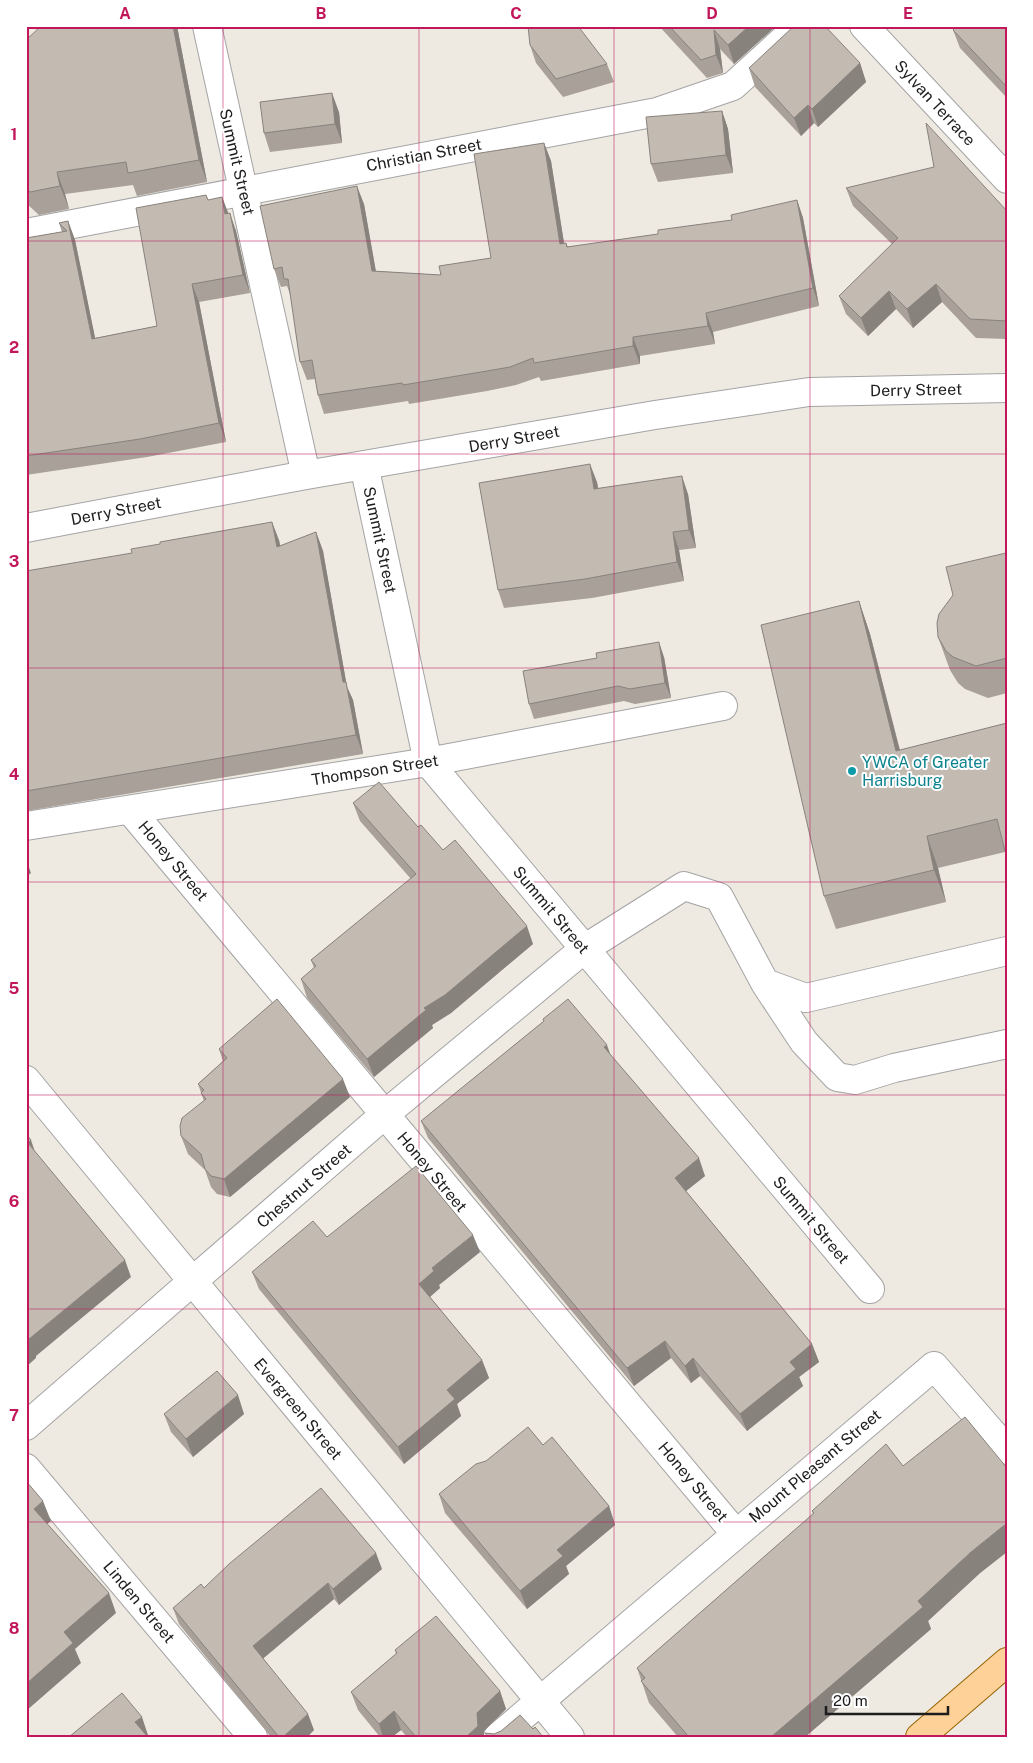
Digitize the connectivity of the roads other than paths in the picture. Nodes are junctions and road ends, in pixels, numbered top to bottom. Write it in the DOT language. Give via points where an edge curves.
graph roads {
  1 [pos="207,26"];
  2 [pos="799,26"];
  3 [pos="864,26"];
  4 [pos="1007,179"];
  5 [pos="244,190"];
  6 [pos="26,233"];
  7 [pos="1007,388"];
  8 [pos="364,465"];
  9 [pos="306,475"];
  10 [pos="26,528"];
  11 [pos="723,706"];
  12 [pos="428,762"];
  13 [pos="130,810"];
  14 [pos="26,826"];
  15 [pos="584,949"];
  16 [pos="1007,951"];
  17 [pos="764,983"];
  18 [pos="1007,1044"];
  19 [pos="26,1080"];
  20 [pos="384,1115"];
  21 [pos="193,1282"];
  22 [pos="870,1290"];
  23 [pos="26,1426"];
  24 [pos="1007,1450"];
  25 [pos="26,1468"];
  26 [pos="736,1534"];
  27 [pos="1007,1662"];
  28 [pos="539,1701"];
  29 [pos="253,1737"];
  30 [pos="498,1737"];
  31 [pos="570,1737"];
  32 [pos="920,1737"];
  1 -- 5 [label="street, Summit Street"];
  2 -- 5 [label="street, Christian Street" via="732,86 657,112"];
  3 -- 4 [label="street, Sylvan Terrace"];
  5 -- 6 [label="street, Christian Street"];
  5 -- 9 [label="street, Summit Street"];
  7 -- 8 [label="street, Derry Street" via="809,392"];
  8 -- 9 [label="street, Derry Street"];
  8 -- 12 [label="street, Summit Street"];
  9 -- 10 [label="street, Derry Street"];
  11 -- 12 [label="street, Thompson Street"];
  12 -- 13 [label="street, Thompson Street"];
  12 -- 15 [label="street, Summit Street"];
  13 -- 14 [label="street, Thompson Street"];
  13 -- 20 [label="street, Honey Street"];
  15 -- 17 [label="street, Chestnut Street" via="684,886 719,897"];
  15 -- 20 [label="street, Chestnut Street"];
  15 -- 22 [label="street, Summit Street"];
  16 -- 17 [label="street" via="806,998"];
  17 -- 18 [label="street, Chestnut Street" via="804,1042 838,1077 855,1080 894,1068"];
  19 -- 21 [label="street, Evergreen Street"];
  20 -- 21 [label="street, Chestnut Street"];
  20 -- 26 [label="street, Honey Street"];
  21 -- 23 [label="street, Chestnut Street"];
  21 -- 28 [label="street, Evergreen Street"];
  24 -- 26 [label="street, Mount Pleasant Street" via="934,1366"];
  25 -- 29 [label="street, Linden Street"];
  26 -- 28 [label="street, Mount Pleasant Street"];
  27 -- 32 [label="main road"];
  28 -- 30 [label="street, Mount Pleasant Street"];
  28 -- 31 [label="street, Evergreen Street"];
}
